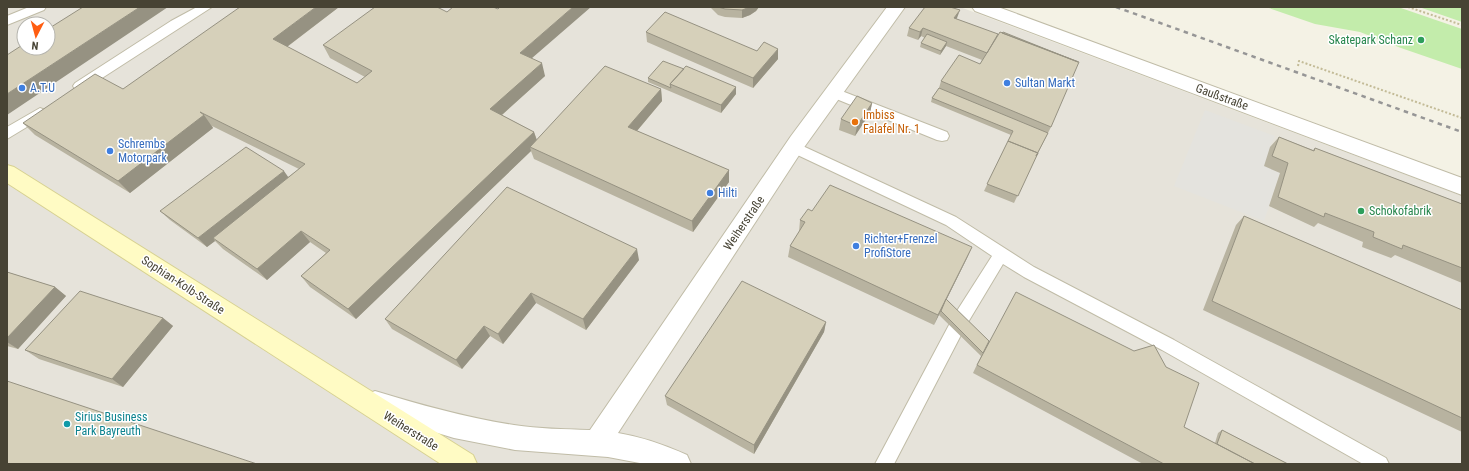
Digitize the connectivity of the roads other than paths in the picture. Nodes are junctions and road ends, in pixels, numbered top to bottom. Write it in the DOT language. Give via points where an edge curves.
graph roads {
  1 [pos="40,7"];
  2 [pos="206,7"];
  3 [pos="896,7"];
  4 [pos="981,7"];
  5 [pos="7,21"];
  6 [pos="834,93"];
  7 [pos="68,94"];
  8 [pos="50,106"];
  9 [pos="7,134"];
  10 [pos="942,136"];
  11 [pos="794,147"];
  12 [pos="7,173"];
  13 [pos="1462,187"];
  14 [pos="1000,254"];
  15 [pos="358,398"];
  16 [pos="597,442"];
  17 [pos="464,464"];
  18 [pos="678,464"];
  19 [pos="884,464"];
  20 [pos="1380,464"];
  1 -- 5 [label="lane"];
  2 -- 7 [label="lane" via="175,24"];
  3 -- 6 [label="street, Weiherstraße"];
  4 -- 13 [label="street, Gaußstraße"];
  6 -- 10 [label="lane"];
  6 -- 11 [label="street, Weiherstraße"];
  8 -- 9 [label="lane"];
  11 -- 14 [label="lane" via="950,221"];
  11 -- 16 [label="street, Weiherstraße"];
  12 -- 15 [label="main road, Sophian-Kolb-Straße"];
  14 -- 19 [label="lane" via="958,325"];
  14 -- 20 [label="lane"];
  15 -- 16 [label="street" via="456,427 535,440"];
  15 -- 17 [label="main road, Weiherstraße"];
  16 -- 18 [label="street" via="646,451"];
}
